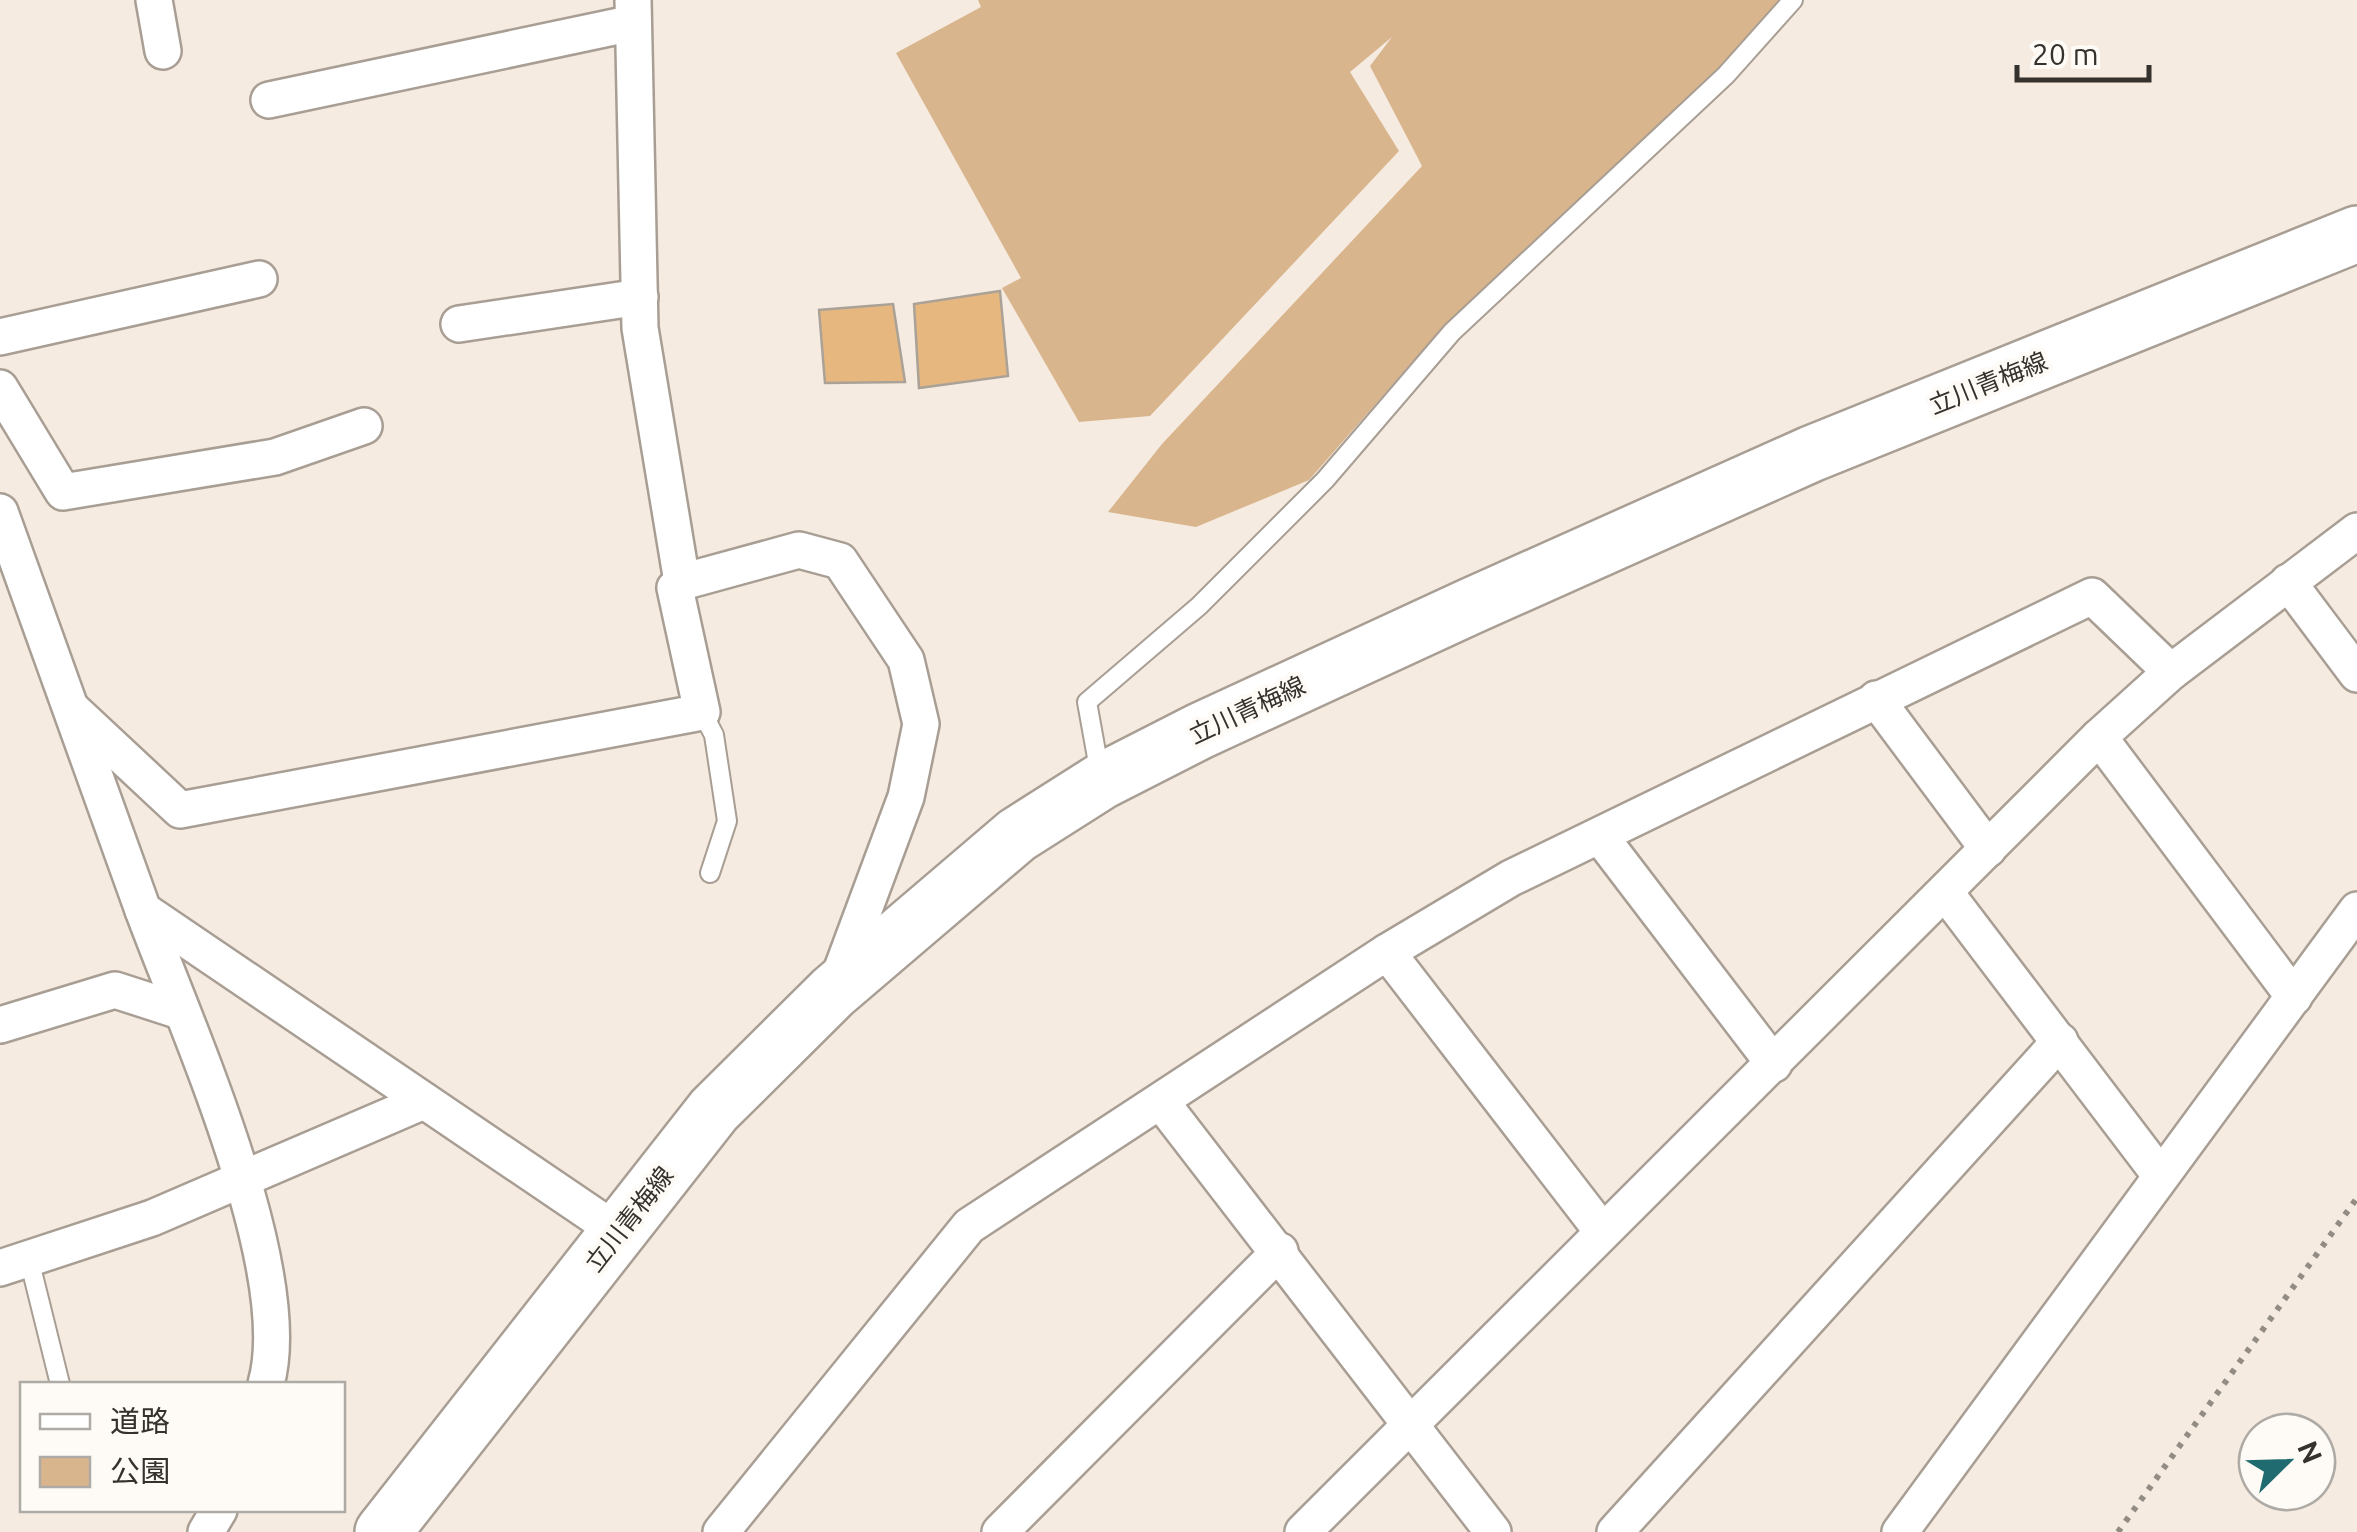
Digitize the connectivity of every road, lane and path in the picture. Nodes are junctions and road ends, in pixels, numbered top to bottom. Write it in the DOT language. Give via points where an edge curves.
graph roads {
  1 [pos="154,0"];
  2 [pos="1792,0"];
  3 [pos="633,12"];
  4 [pos="163,51"];
  5 [pos="269,100"];
  6 [pos="2357,234"];
  7 [pos="259,279"];
  8 [pos="640,296"];
  9 [pos="459,324"];
  10 [pos="0,337"];
  11 [pos="0,388"];
  12 [pos="364,426"];
  13 [pos="0,512"];
  14 [pos="2357,530"];
  15 [pos="682,582"];
  16 [pos="2288,582"];
  17 [pos="2171,672"];
  18 [pos="2357,674"];
  19 [pos="1876,699"];
  20 [pos="68,705"];
  21 [pos="702,712"];
  22 [pos="2099,737"];
  23 [pos="1102,781"];
  24 [pos="1600,836"];
  25 [pos="1988,848"];
  26 [pos="710,873"];
  27 [pos="1945,892"];
  28 [pos="143,910"];
  29 [pos="2357,910"];
  30 [pos="1387,952"];
  31 [pos="833,992"];
  32 [pos="2294,997"];
  33 [pos="180,1011"];
  34 [pos="0,1025"];
  35 [pos="2060,1041"];
  36 [pos="1774,1064"];
  37 [pos="424,1101"];
  38 [pos="1162,1103"];
  39 [pos="2160,1175"];
  40 [pos="243,1177"];
  41 [pos="2357,1198"];
  42 [pos="1602,1231"];
  43 [pos="618,1232"];
  44 [pos="1280,1251"];
  45 [pos="15,1264"];
  46 [pos="59,1382"];
  47 [pos="267,1382"];
  48 [pos="1411,1424"];
  49 [pos="383,1532"];
  50 [pos="721,1532"];
  51 [pos="1000,1532"];
  52 [pos="1303,1532"];
  53 [pos="1492,1532"];
  54 [pos="1615,1532"];
  55 [pos="1900,1532"];
  56 [pos="2118,1532"];
  1 -- 4 [label="street"];
  2 -- 23 [label="lane" via="1726,76 1452,332 1324,480 1199,606 1088,702"];
  3 -- 5 [label="street"];
  3 -- 8 [label="street"];
  6 -- 23 [label="main road, 立川青梅線" via="1811,454"];
  7 -- 10 [label="street"];
  8 -- 9 [label="street"];
  8 -- 15 [label="street"];
  11 -- 12 [label="street" via="64,492 275,457"];
  13 -- 20 [label="street"];
  14 -- 16 [label="street"];
  15 -- 21 [label="street" via="675,588"];
  15 -- 31 [label="street" via="799,550 840,561 906,660 921,724 906,798"];
  16 -- 17 [label="street"];
  16 -- 18 [label="street"];
  17 -- 19 [label="street" via="2092,596"];
  17 -- 22 [label="street"];
  19 -- 24 [label="street"];
  19 -- 25 [label="street"];
  20 -- 21 [label="street" via="180,810"];
  20 -- 28 [label="street"];
  21 -- 26 [label="lane" via="714,735 727,821"];
  22 -- 25 [label="street"];
  22 -- 32 [label="street"];
  23 -- 31 [label="main road, 立川青梅線" via="1017,835"];
  24 -- 30 [label="street" via="1511,878"];
  24 -- 36 [label="street"];
  25 -- 27 [label="street"];
  27 -- 35 [label="street"];
  27 -- 36 [label="street"];
  28 -- 33 [label="street"];
  28 -- 37 [label="street"];
  29 -- 32 [label="street"];
  30 -- 38 [label="street"];
  30 -- 42 [label="street"];
  31 -- 43 [label="main road, 立川青梅線" via="714,1110"];
  32 -- 39 [label="street"];
  33 -- 34 [label="street" via="115,990"];
  33 -- 40 [label="street"];
  35 -- 39 [label="street"];
  35 -- 54 [label="street"];
  36 -- 42 [label="street"];
  37 -- 40 [label="street"];
  37 -- 43 [label="street"];
  38 -- 44 [label="street"];
  38 -- 50 [label="street" via="969,1226"];
  39 -- 55 [label="street"];
  40 -- 45 [label="street" via="152,1218"];
  40 -- 47 [label="street" via="266,1276"];
  41 -- 56 [label="path"];
  42 -- 48 [label="street"];
  43 -- 49 [label="main road, 立川青梅線"];
  44 -- 48 [label="street"];
  44 -- 51 [label="street"];
  45 -- 46 [label="lane"];
  48 -- 52 [label="street"];
  48 -- 53 [label="street"];
}
